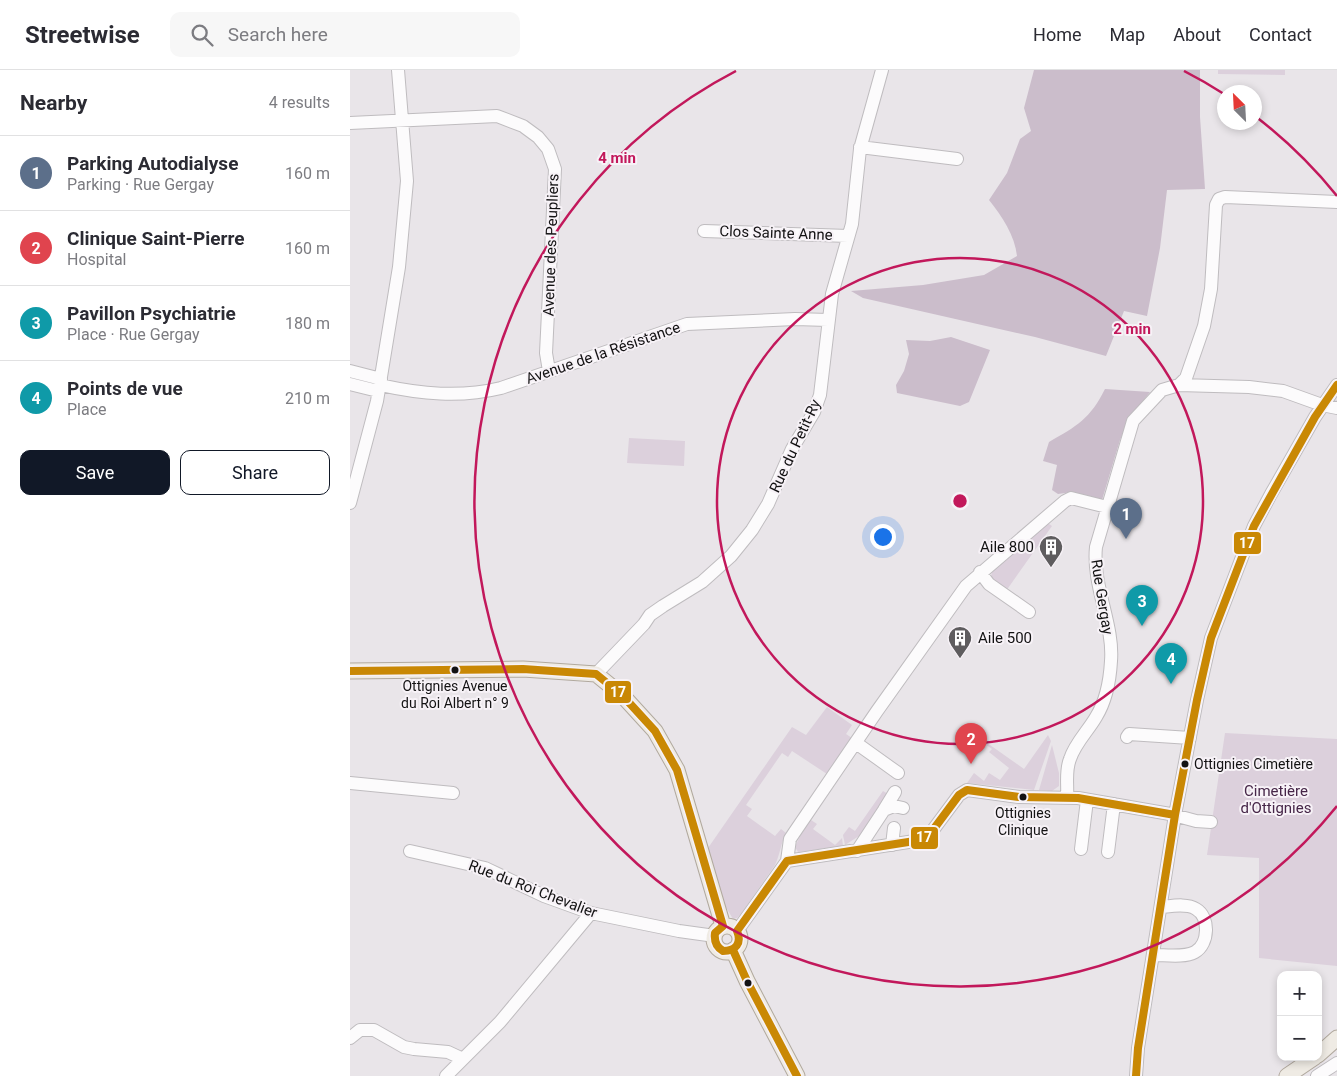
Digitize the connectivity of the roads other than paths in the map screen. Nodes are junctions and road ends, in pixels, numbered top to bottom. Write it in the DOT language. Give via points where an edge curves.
graph roads {
  1 [pos="398,70"];
  2 [pos="882,70"];
  3 [pos="401,121"];
  4 [pos="350,123"];
  5 [pos="860,147"];
  6 [pos="957,159"];
  7 [pos="1337,202"];
  8 [pos="704,231"];
  9 [pos="848,236"];
  10 [pos="828,320"];
  11 [pos="350,371"];
  12 [pos="549,371"];
  13 [pos="350,384"];
  14 [pos="380,385"];
  15 [pos="1179,385"];
  16 [pos="1337,385"];
  17 [pos="1322,405"];
  18 [pos="1337,408"];
  19 [pos="350,504"];
  20 [pos="1107,507"];
  21 [pos="980,572"];
  22 [pos="1029,612"];
  23 [pos="350,671"];
  24 [pos="596,674"];
  25 [pos="1127,737"];
  26 [pos="1190,738"];
  27 [pos="856,743"];
  28 [pos="898,773"];
  29 [pos="350,783"];
  30 [pos="895,792"];
  31 [pos="453,793"];
  32 [pos="1067,797"];
  33 [pos="1090,800"];
  34 [pos="1118,804"];
  35 [pos="903,808"];
  36 [pos="884,810"];
  37 [pos="1175,815"];
  38 [pos="1211,822"];
  39 [pos="1084,849"];
  40 [pos="857,850"];
  41 [pos="410,851"];
  42 [pos="1111,852"];
  43 [pos="787,861"];
  44 [pos="1162,907"];
  45 [pos="591,913"];
  46 [pos="725,931"];
  47 [pos="733,950"];
  48 [pos="1153,955"];
  49 [pos="350,1038"];
  50 [pos="1337,1038"];
  51 [pos="1322,1051"];
  52 [pos="463,1059"];
  53 [pos="1309,1061"];
  54 [pos="1337,1063"];
  55 [pos="446,1076"];
  56 [pos="797,1076"];
  57 [pos="1136,1076"];
  58 [pos="1287,1076"];
  59 [pos="1317,1076"];
  1 -- 3 [label="street"];
  2 -- 5 [label="street, Rue du Petit-Ry"];
  3 -- 4 [label="street, Avenue des Peupliers"];
  3 -- 12 [label="street, Avenue des Peupliers" via="497,116 530,131 548,149 555,169 546,353"];
  3 -- 14 [label="street" via="407,181 399,267"];
  5 -- 6 [label="street"];
  5 -- 9 [label="street, Rue du Petit-Ry"];
  7 -- 15 [label="street" via="1220,199 1216,205 1211,289 1204,326 1186,378"];
  8 -- 9 [label="street, Clos Sainte Anne"];
  9 -- 10 [label="street, Rue du Petit-Ry"];
  10 -- 12 [label="street, Avenue de la Résistance" via="695,322"];
  10 -- 24 [label="street, Rue du Petit-Ry" via="820,396 792,448 768,504 752,530 731,556 702,582 650,615"];
  11 -- 14 [label="street, Avenue de la Résistance"];
  12 -- 14 [label="street, Avenue de la Résistance" via="494,389 459,394 430,394"];
  13 -- 14 [label="street, Avenue de la Résistance"];
  14 -- 19 [label="street"];
  15 -- 17 [label="street" via="1283,391"];
  15 -- 20 [label="street, Rue Gergay" via="1162,390 1133,421"];
  16 -- 17 [label="street"];
  17 -- 18 [label="street"];
  17 -- 26 [label="street" via="1254,526 1239,562 1211,638"];
  20 -- 21 [label="street" via="1071,498 1065,501"];
  20 -- 32 [label="street, Rue Gergay" via="1095,558 1109,638 1108,687 1097,715 1070,758"];
  21 -- 22 [label="street" via="989,584"];
  21 -- 27 [label="street" via="966,586"];
  23 -- 24 [label="main road" via="523,669"];
  24 -- 46 [label="main road" via="623,696 655,731 677,770"];
  25 -- 26 [label="street" via="1129,734"];
  26 -- 37 [label="street"];
  27 -- 28 [label="street"];
  27 -- 43 [label="street" via="790,839"];
  29 -- 31 [label="street"];
  30 -- 36 [label="street"];
  32 -- 33 [label="street"];
  32 -- 40 [label="street" via="1020,797 967,790 959,795 930,834 906,836"];
  33 -- 34 [label="street"];
  33 -- 39 [label="street"];
  34 -- 37 [label="street"];
  34 -- 42 [label="street"];
  35 -- 36 [label="street" via="894,806"];
  36 -- 40 [label="street"];
  37 -- 38 [label="street"];
  37 -- 44 [label="street"];
  40 -- 43 [label="street"];
  41 -- 45 [label="street, Rue du Roi Chevalier" via="485,868 544,896"];
  43 -- 46 [label="street"];
  44 -- 48 [label="street"];
  44 -- 48 [label="street" via="1190,906 1197,909 1206,922 1206,938 1200,949 1190,954"];
  45 -- 46 [label="street, Rue du Roi Chevalier" via="645,925"];
  45 -- 52 [label="street" via="500,1022"];
  46 -- 47 [label="main road" via="740,942"];
  46 -- 47 [label="main road" via="714,942 719,949"];
  47 -- 56 [label="main road"];
  48 -- 57 [label="street"];
  49 -- 52 [label="street" via="360,1030 368,1029 404,1047 448,1052"];
  50 -- 51 [label="main road"];
  52 -- 55 [label="street"];
  53 -- 58 [label="main road"];
  54 -- 59 [label="street"];
}
